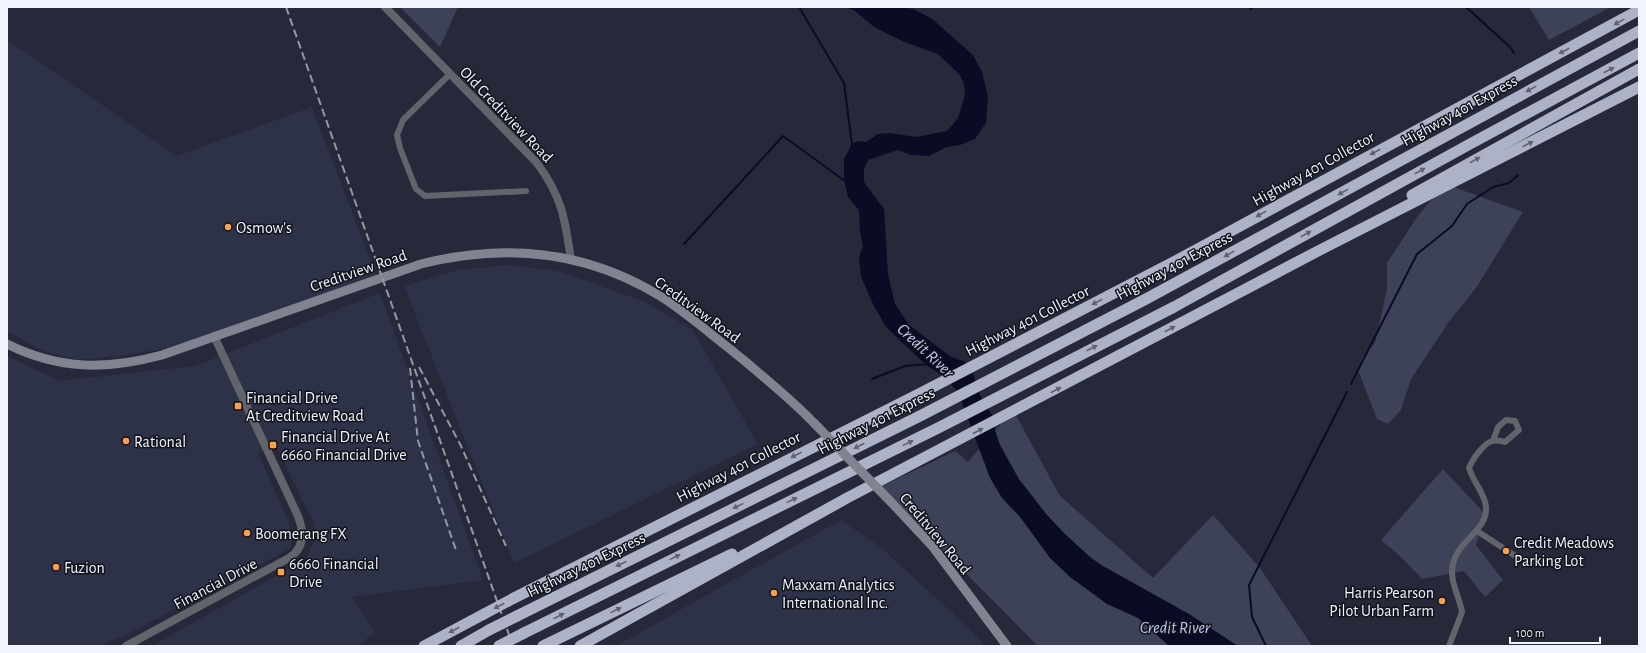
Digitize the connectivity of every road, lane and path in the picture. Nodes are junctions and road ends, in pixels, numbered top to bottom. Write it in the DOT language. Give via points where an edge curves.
graph roads {
  1 [pos="385,7"];
  2 [pos="1639,10"];
  3 [pos="1639,30"];
  4 [pos="1639,53"];
  5 [pos="1639,69"];
  6 [pos="450,74"];
  7 [pos="1639,87"];
  8 [pos="526,191"];
  9 [pos="1320,250"];
  10 [pos="571,260"];
  11 [pos="214,336"];
  12 [pos="7,344"];
  13 [pos="1493,441"];
  14 [pos="847,498"];
  15 [pos="1477,531"];
  16 [pos="1520,559"];
  17 [pos="126,646"];
  18 [pos="424,646"];
  19 [pos="461,646"];
  20 [pos="499,646"];
  21 [pos="543,646"];
  22 [pos="580,646"];
  23 [pos="1007,646"];
  24 [pos="1449,646"];
  1 -- 6 [label="street, Old Creditview Road"];
  2 -- 18 [label="highway, Highway 401 Collector, one-way, bridge" via="1170,264"];
  3 -- 19 [label="highway, Highway 401 Express, one-way, bridge" via="1146,298 931,410"];
  20 -- 4 [label="highway, Highway 401 Express, one-way, bridge" via="940,427 1174,307"];
  9 -- 5 [label="highway, one-way" via="1410,196"];
  6 -- 8 [label="street" via="403,120 397,135 416,189 424,196"];
  6 -- 10 [label="street, Old Creditview Road" via="537,163 550,181 559,197"];
  9 -- 7 [label="highway, one-way"];
  14 -- 9 [label="highway, one-way"];
  10 -- 11 [label="main road, Creditview Road" via="530,253 503,252 450,257 421,264"];
  10 -- 23 [label="main road, Creditview Road, bridge" via="607,270 660,296 765,377 814,423 932,547"];
  11 -- 12 [label="main road, Creditview Road" via="140,361 96,366 54,361"];
  11 -- 17 [label="street, Financial Drive" via="298,516 303,531 302,541 299,549 289,558"];
  13 -- 15 [label="street" via="1488,443 1468,468 1483,495 1486,507 1486,519"];
  21 -- 14 [label="highway, one-way"];
  14 -- 22 [label="highway"];
  15 -- 16 [label="street"];
  15 -- 24 [label="street" via="1460,546 1453,564 1452,583 1462,612"];
}
